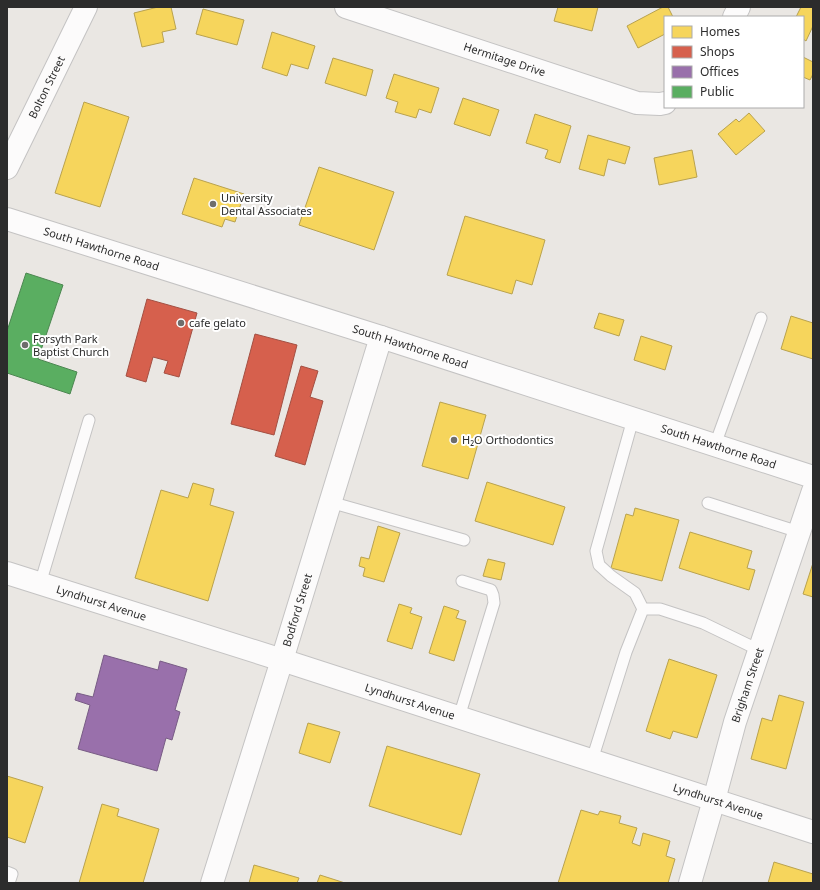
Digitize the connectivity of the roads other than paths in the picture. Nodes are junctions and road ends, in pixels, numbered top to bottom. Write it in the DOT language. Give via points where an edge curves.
graph roads {
  1 [pos="86,7"];
  2 [pos="346,7"];
  3 [pos="739,7"];
  4 [pos="734,16"];
  5 [pos="664,103"];
  6 [pos="7,168"];
  7 [pos="7,218"];
  8 [pos="761,318"];
  9 [pos="381,337"];
  10 [pos="632,419"];
  11 [pos="89,420"];
  12 [pos="715,445"];
  13 [pos="813,477"];
  14 [pos="813,491"];
  15 [pos="330,502"];
  16 [pos="708,503"];
  17 [pos="799,532"];
  18 [pos="464,540"];
  19 [pos="7,573"];
  20 [pos="462,581"];
  21 [pos="40,584"];
  22 [pos="643,609"];
  23 [pos="759,650"];
  24 [pos="282,660"];
  25 [pos="459,717"];
  26 [pos="592,760"];
  27 [pos="714,800"];
  28 [pos="813,832"];
  29 [pos="7,872"];
  30 [pos="9,883"];
  31 [pos="212,883"];
  32 [pos="690,883"];
  1 -- 6 [label="street, Bolton Street"];
  2 -- 5 [label="street, Hermitage Drive" via="637,103"];
  3 -- 4 [label="street"];
  7 -- 9 [label="street, South Hawthorne Road"];
  8 -- 12 [label="lane"];
  9 -- 10 [label="street, South Hawthorne Road"];
  9 -- 15 [label="street, Bodford Street"];
  10 -- 12 [label="street, South Hawthorne Road"];
  10 -- 22 [label="lane" via="596,551 599,565 635,593"];
  11 -- 21 [label="lane"];
  12 -- 13 [label="street, South Hawthorne Road"];
  14 -- 17 [label="street, Brigham Street"];
  15 -- 18 [label="lane"];
  15 -- 24 [label="street, Bodford Street"];
  16 -- 17 [label="lane"];
  17 -- 23 [label="street, Brigham Street"];
  19 -- 21 [label="street, Lyndhurst Avenue"];
  20 -- 25 [label="lane" via="491,590 494,603"];
  21 -- 24 [label="street, Lyndhurst Avenue"];
  22 -- 23 [label="lane" via="660,609 703,623"];
  22 -- 26 [label="lane" via="626,652"];
  23 -- 27 [label="street, Brigham Street" via="735,722"];
  24 -- 25 [label="street, Lyndhurst Avenue"];
  24 -- 31 [label="street, Bodford Street"];
  25 -- 26 [label="street, Lyndhurst Avenue"];
  26 -- 27 [label="street, Lyndhurst Avenue"];
  27 -- 28 [label="street, Lyndhurst Avenue"];
  27 -- 32 [label="street, Brigham Street"];
  29 -- 30 [label="lane" via="12,874"];
}
